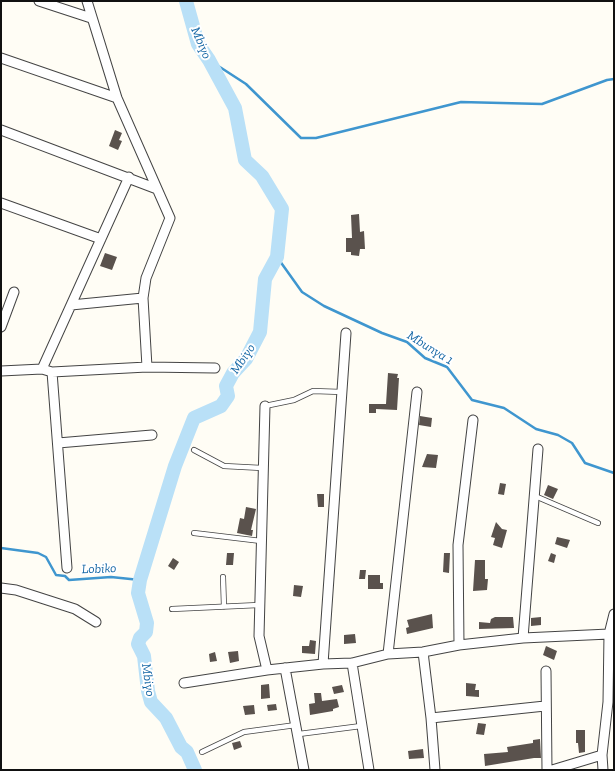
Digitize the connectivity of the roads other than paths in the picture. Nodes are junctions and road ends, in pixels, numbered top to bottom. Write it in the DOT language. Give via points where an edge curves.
graph roads {
  1 [pos="39,1"];
  2 [pos="87,1"];
  3 [pos="91,18"];
  4 [pos="1,58"];
  5 [pos="117,98"];
  6 [pos="1,130"];
  7 [pos="129,177"];
  8 [pos="157,189"];
  9 [pos="1,203"];
  10 [pos="101,239"];
  11 [pos="14,292"];
  12 [pos="143,298"];
  13 [pos="71,304"];
  14 [pos="1,327"];
  15 [pos="346,333"];
  16 [pos="146,367"];
  17 [pos="42,368"];
  18 [pos="215,368"];
  19 [pos="1,371"];
  20 [pos="52,372"];
  21 [pos="342,392"];
  22 [pos="417,392"];
  23 [pos="265,406"];
  24 [pos="473,420"];
  25 [pos="152,435"];
  26 [pos="58,442"];
  27 [pos="538,449"];
  28 [pos="194,450"];
  29 [pos="262,468"];
  30 [pos="534,496"];
  31 [pos="598,522"];
  32 [pos="194,533"];
  33 [pos="261,541"];
  34 [pos="67,568"];
  35 [pos="223,577"];
  36 [pos="1,588"];
  37 [pos="259,605"];
  38 [pos="224,607"];
  39 [pos="172,609"];
  40 [pos="614,614"];
  41 [pos="96,622"];
  42 [pos="611,635"];
  43 [pos="523,638"];
  44 [pos="458,645"];
  45 [pos="423,652"];
  46 [pos="388,654"];
  47 [pos="352,662"];
  48 [pos="323,664"];
  49 [pos="285,668"];
  50 [pos="267,670"];
  51 [pos="546,671"];
  52 [pos="184,683"];
  53 [pos="611,703"];
  54 [pos="545,706"];
  55 [pos="431,718"];
  56 [pos="361,726"];
  57 [pos="298,730"];
  58 [pos="202,752"];
  59 [pos="602,756"];
  60 [pos="304,770"];
  61 [pos="369,770"];
  62 [pos="435,770"];
  63 [pos="547,770"];
  64 [pos="552,770"];
  65 [pos="603,770"];
  1 -- 3 [label="street"];
  2 -- 3 [label="street"];
  3 -- 5 [label="street"];
  4 -- 5 [label="street"];
  5 -- 8 [label="street"];
  6 -- 7 [label="street"];
  7 -- 8 [label="street"];
  7 -- 10 [label="street"];
  8 -- 12 [label="street" via="170,218 146,278"];
  9 -- 10 [label="street"];
  10 -- 13 [label="street"];
  11 -- 14 [label="street"];
  12 -- 13 [label="street"];
  12 -- 16 [label="street"];
  13 -- 17 [label="street"];
  15 -- 21 [label="street"];
  16 -- 18 [label="street"];
  16 -- 20 [label="street"];
  17 -- 19 [label="street"];
  17 -- 20 [label="street"];
  20 -- 26 [label="street"];
  21 -- 23 [label="lane" via="313,391 294,400"];
  21 -- 48 [label="street"];
  22 -- 46 [label="street"];
  23 -- 29 [label="street"];
  24 -- 44 [label="street" via="458,545"];
  25 -- 26 [label="street"];
  26 -- 34 [label="street"];
  27 -- 30 [label="street"];
  28 -- 29 [label="lane" via="224,466"];
  29 -- 33 [label="street"];
  30 -- 31 [label="lane"];
  30 -- 43 [label="street"];
  32 -- 33 [label="lane"];
  33 -- 37 [label="street"];
  35 -- 38 [label="lane"];
  36 -- 41 [label="street" via="16,590 75,609"];
  37 -- 38 [label="lane"];
  37 -- 50 [label="street" via="259,636"];
  38 -- 39 [label="lane"];
  40 -- 42 [label="street"];
  42 -- 43 [label="street"];
  42 -- 53 [label="street"];
  43 -- 44 [label="street"];
  44 -- 45 [label="street"];
  45 -- 46 [label="street"];
  45 -- 55 [label="street"];
  46 -- 47 [label="street"];
  47 -- 48 [label="street"];
  47 -- 56 [label="street"];
  48 -- 49 [label="street"];
  49 -- 50 [label="street"];
  49 -- 57 [label="street"];
  50 -- 52 [label="street"];
  51 -- 54 [label="street"];
  53 -- 59 [label="street"];
  54 -- 55 [label="street"];
  54 -- 63 [label="street"];
  55 -- 62 [label="street"];
  56 -- 57 [label="lane"];
  56 -- 61 [label="street"];
  57 -- 58 [label="lane" via="244,732"];
  57 -- 60 [label="street"];
  59 -- 64 [label="street"];
  59 -- 65 [label="street"];
}
